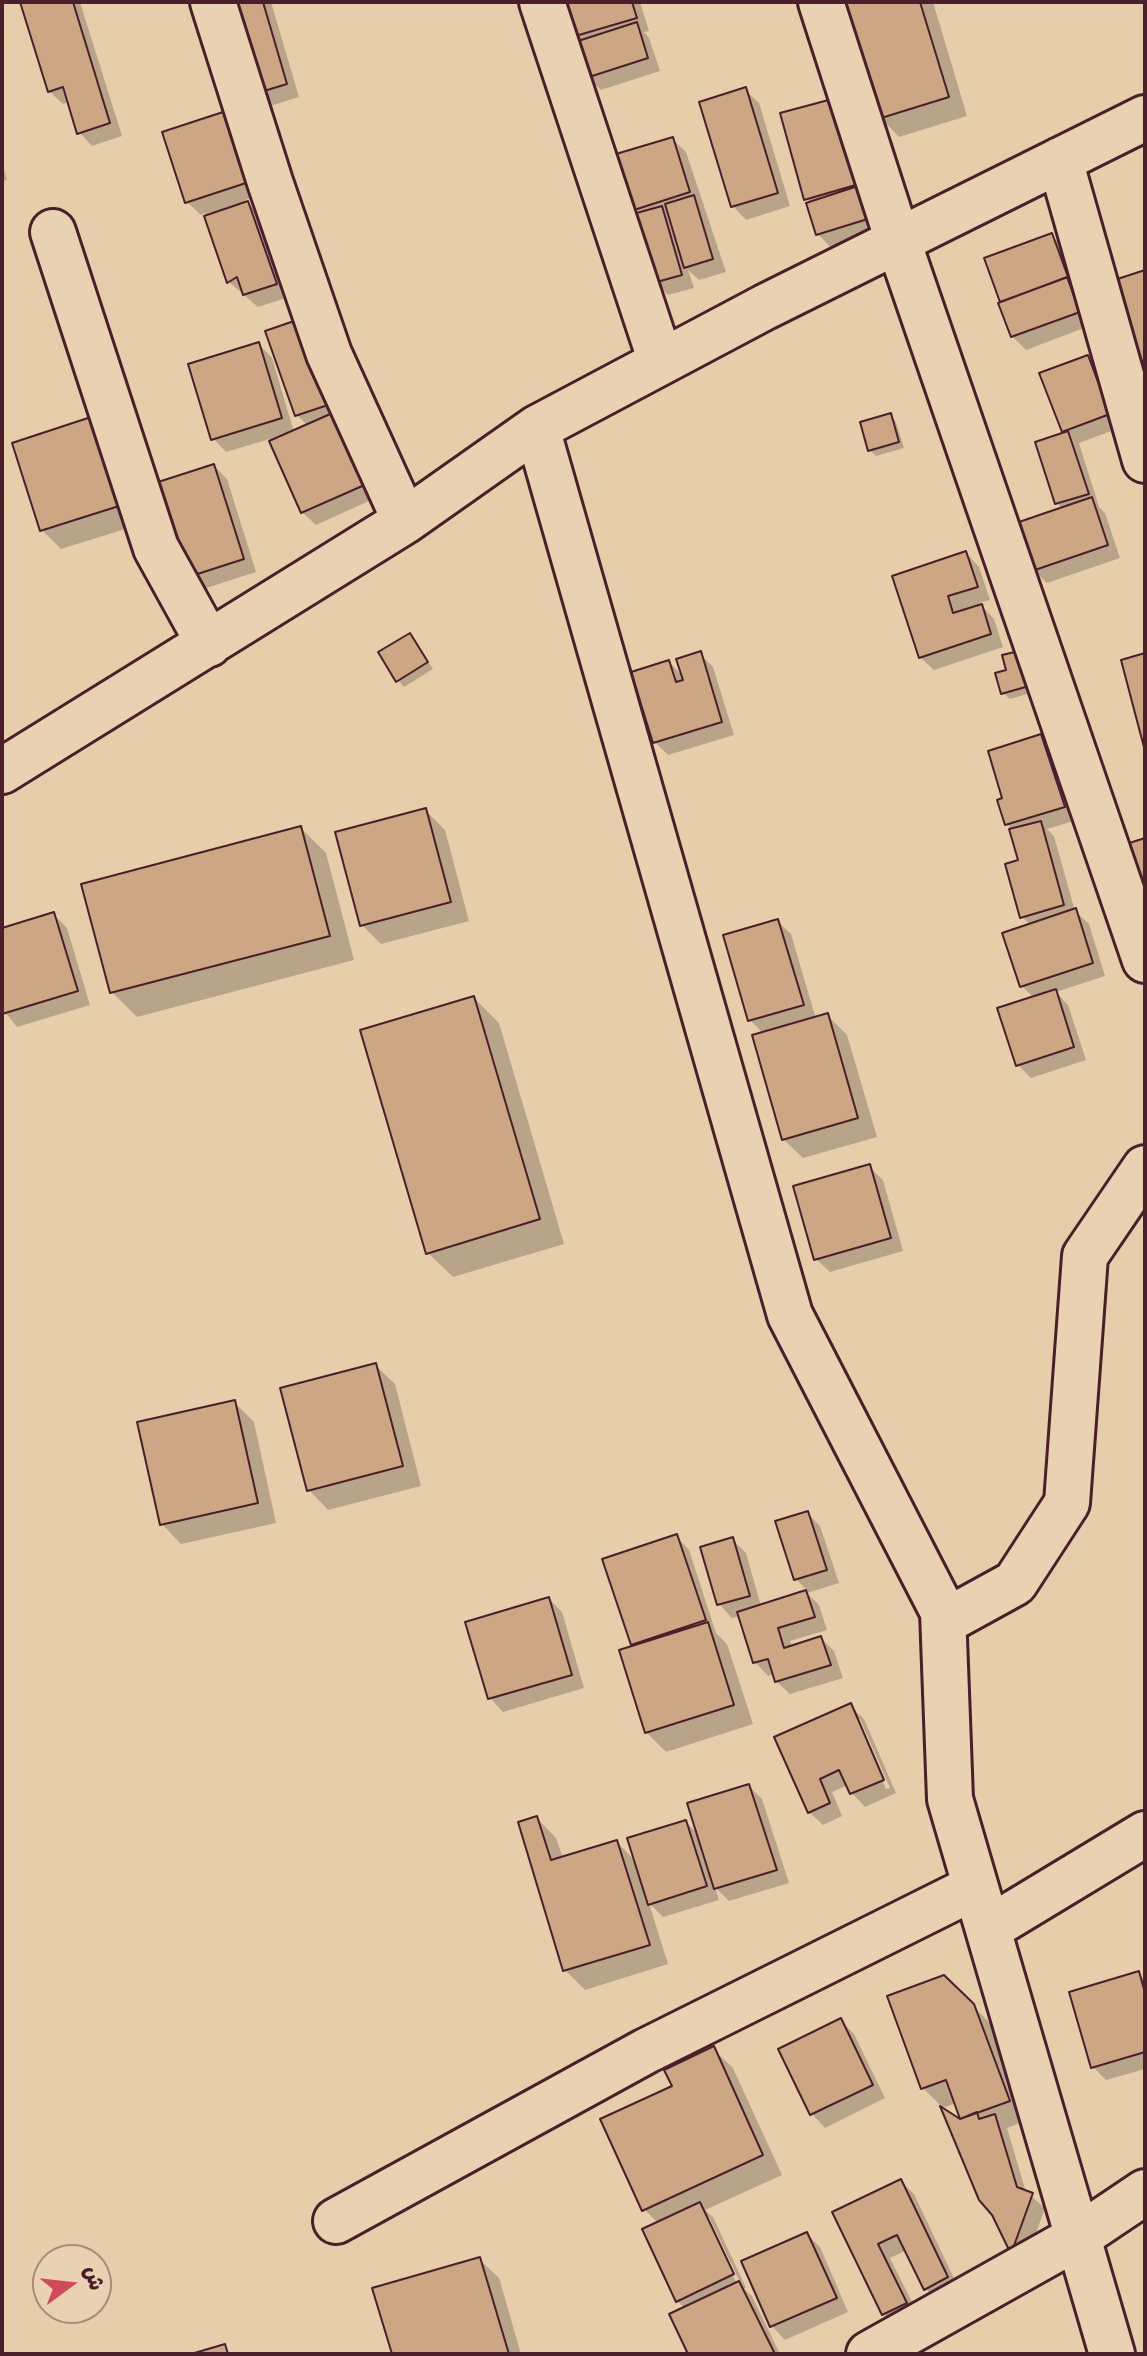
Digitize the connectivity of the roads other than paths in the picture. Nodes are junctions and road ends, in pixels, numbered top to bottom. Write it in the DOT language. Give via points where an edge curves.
graph roads {
  1 [pos="213,2"];
  2 [pos="542,2"];
  3 [pos="821,2"];
  4 [pos="1145,118"];
  5 [pos="1060,160"];
  6 [pos="53,232"];
  7 [pos="898,241"];
  8 [pos="661,362"];
  9 [pos="537,428"];
  10 [pos="1145,460"];
  11 [pos="405,521"];
  12 [pos="209,644"];
  13 [pos="2,771"];
  14 [pos="1145,960"];
  15 [pos="1145,1168"];
  16 [pos="944,1622"];
  17 [pos="1145,1834"];
  18 [pos="975,1887"];
  19 [pos="988,1929"];
  20 [pos="1145,2192"];
  21 [pos="336,2221"];
  22 [pos="1078,2237"];
  23 [pos="869,2354"];
  24 [pos="1112,2354"];
  1 -- 11 [label="street" via="329,354"];
  2 -- 8 [label="street"];
  3 -- 7 [label="street"];
  4 -- 5 [label="street"];
  5 -- 7 [label="street"];
  5 -- 10 [label="street"];
  6 -- 12 [label="street" via="156,548"];
  7 -- 8 [label="street"];
  7 -- 14 [label="street"];
  8 -- 9 [label="street"];
  9 -- 11 [label="street"];
  9 -- 16 [label="street" via="790,1315"];
  11 -- 12 [label="street"];
  12 -- 13 [label="street"];
  15 -- 16 [label="street" via="1085,1256 1067,1503 1015,1583"];
  16 -- 18 [label="street" via="950,1799"];
  17 -- 19 [label="street"];
  18 -- 19 [label="street"];
  18 -- 21 [label="street" via="646,2051"];
  19 -- 22 [label="street"];
  20 -- 22 [label="street"];
  22 -- 23 [label="street"];
  22 -- 24 [label="street"];
}
